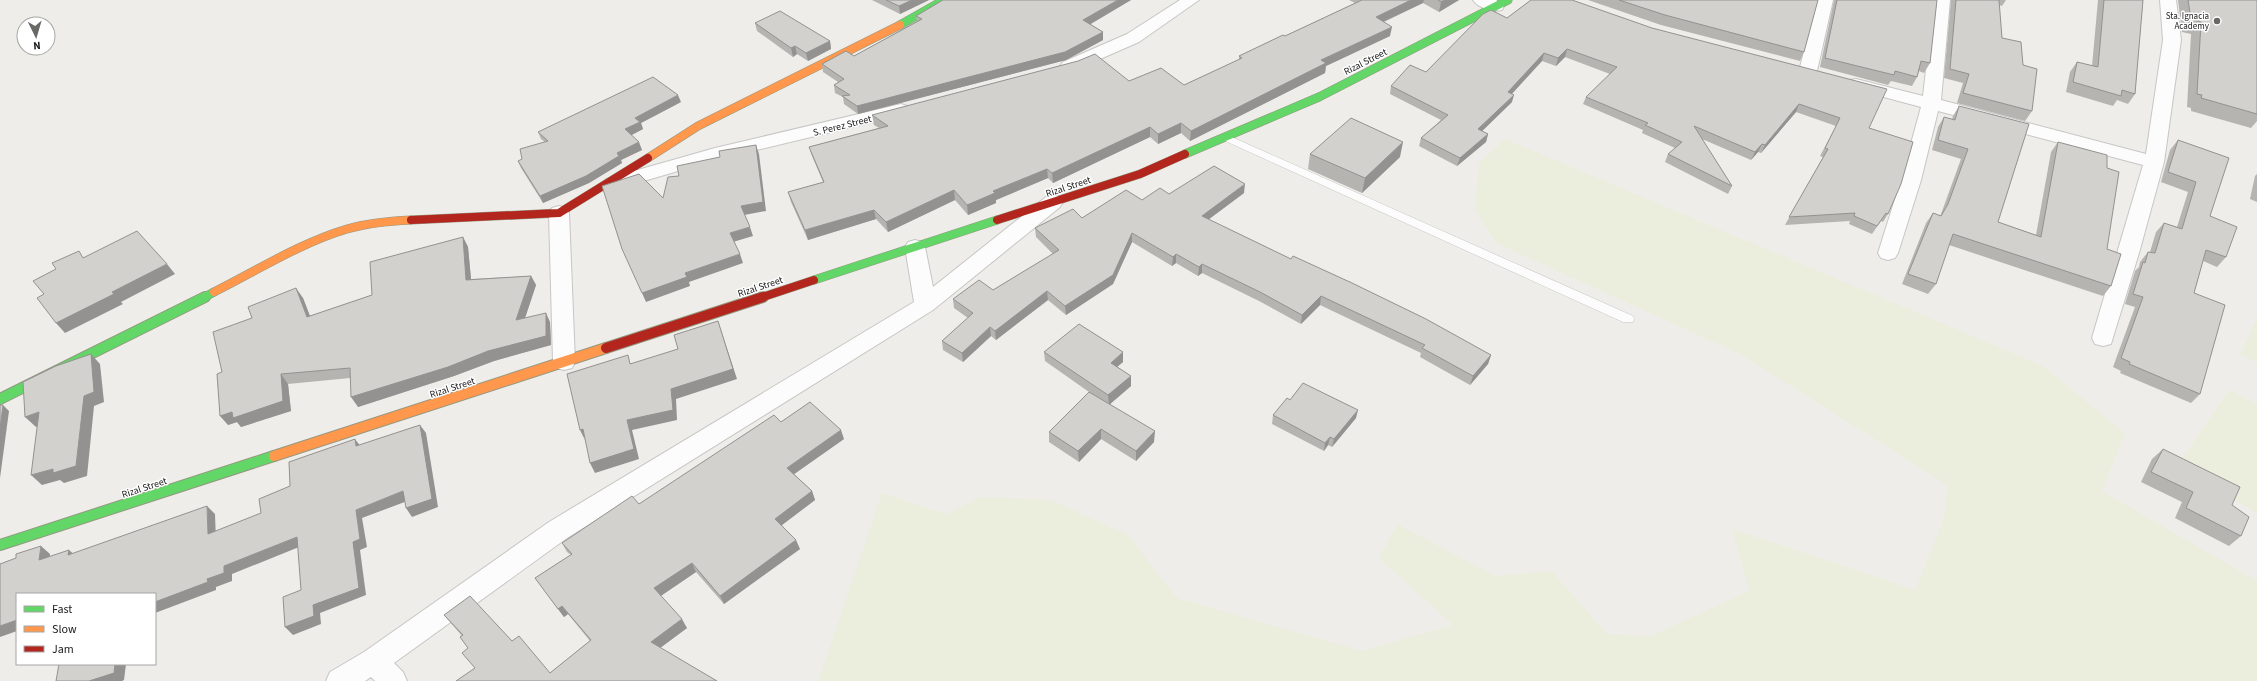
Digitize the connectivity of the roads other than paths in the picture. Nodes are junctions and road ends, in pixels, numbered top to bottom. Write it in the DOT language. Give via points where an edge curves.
graph roads {
  1 [pos="944,0"];
  2 [pos="1191,0"];
  3 [pos="1825,0"];
  4 [pos="1942,0"];
  5 [pos="2168,0"];
  6 [pos="1495,2"];
  7 [pos="1049,71"];
  8 [pos="920,105"];
  9 [pos="1931,105"];
  10 [pos="1225,137"];
  11 [pos="2154,162"];
  12 [pos="596,189"];
  13 [pos="1053,202"];
  14 [pos="558,213"];
  15 [pos="915,248"];
  16 [pos="1888,253"];
  17 [pos="926,305"];
  18 [pos="1628,319"];
  19 [pos="2103,338"];
  20 [pos="564,362"];
  21 [pos="0,400"];
  22 [pos="0,545"];
  23 [pos="374,661"];
  24 [pos="340,681"];
  25 [pos="393,681"];
  1 -- 12 [label="street" via="698,126"];
  2 -- 7 [label="street" via="1133,38 1072,66"];
  3 -- 9 [label="street" via="1815,73"];
  4 -- 9 [label="street"];
  5 -- 11 [label="street" via="2172,40"];
  6 -- 10 [label="street, Rizal Street" via="1319,97"];
  8 -- 12 [label="street, S. Perez Street" via="715,154"];
  9 -- 11 [label="street"];
  9 -- 16 [label="street"];
  10 -- 13 [label="street, Rizal Street" via="1140,174"];
  10 -- 18 [label="lane"];
  11 -- 19 [label="street"];
  12 -- 14 [label="street"];
  13 -- 15 [label="street, Rizal Street"];
  13 -- 17 [label="street"];
  14 -- 20 [label="street"];
  14 -- 21 [label="street" via="378,222 347,229 310,244"];
  15 -- 17 [label="street"];
  15 -- 20 [label="street, Rizal Street"];
  17 -- 23 [label="street" via="558,530"];
  20 -- 22 [label="street, Rizal Street"];
  23 -- 24 [label="street"];
  23 -- 25 [label="street"];
}
